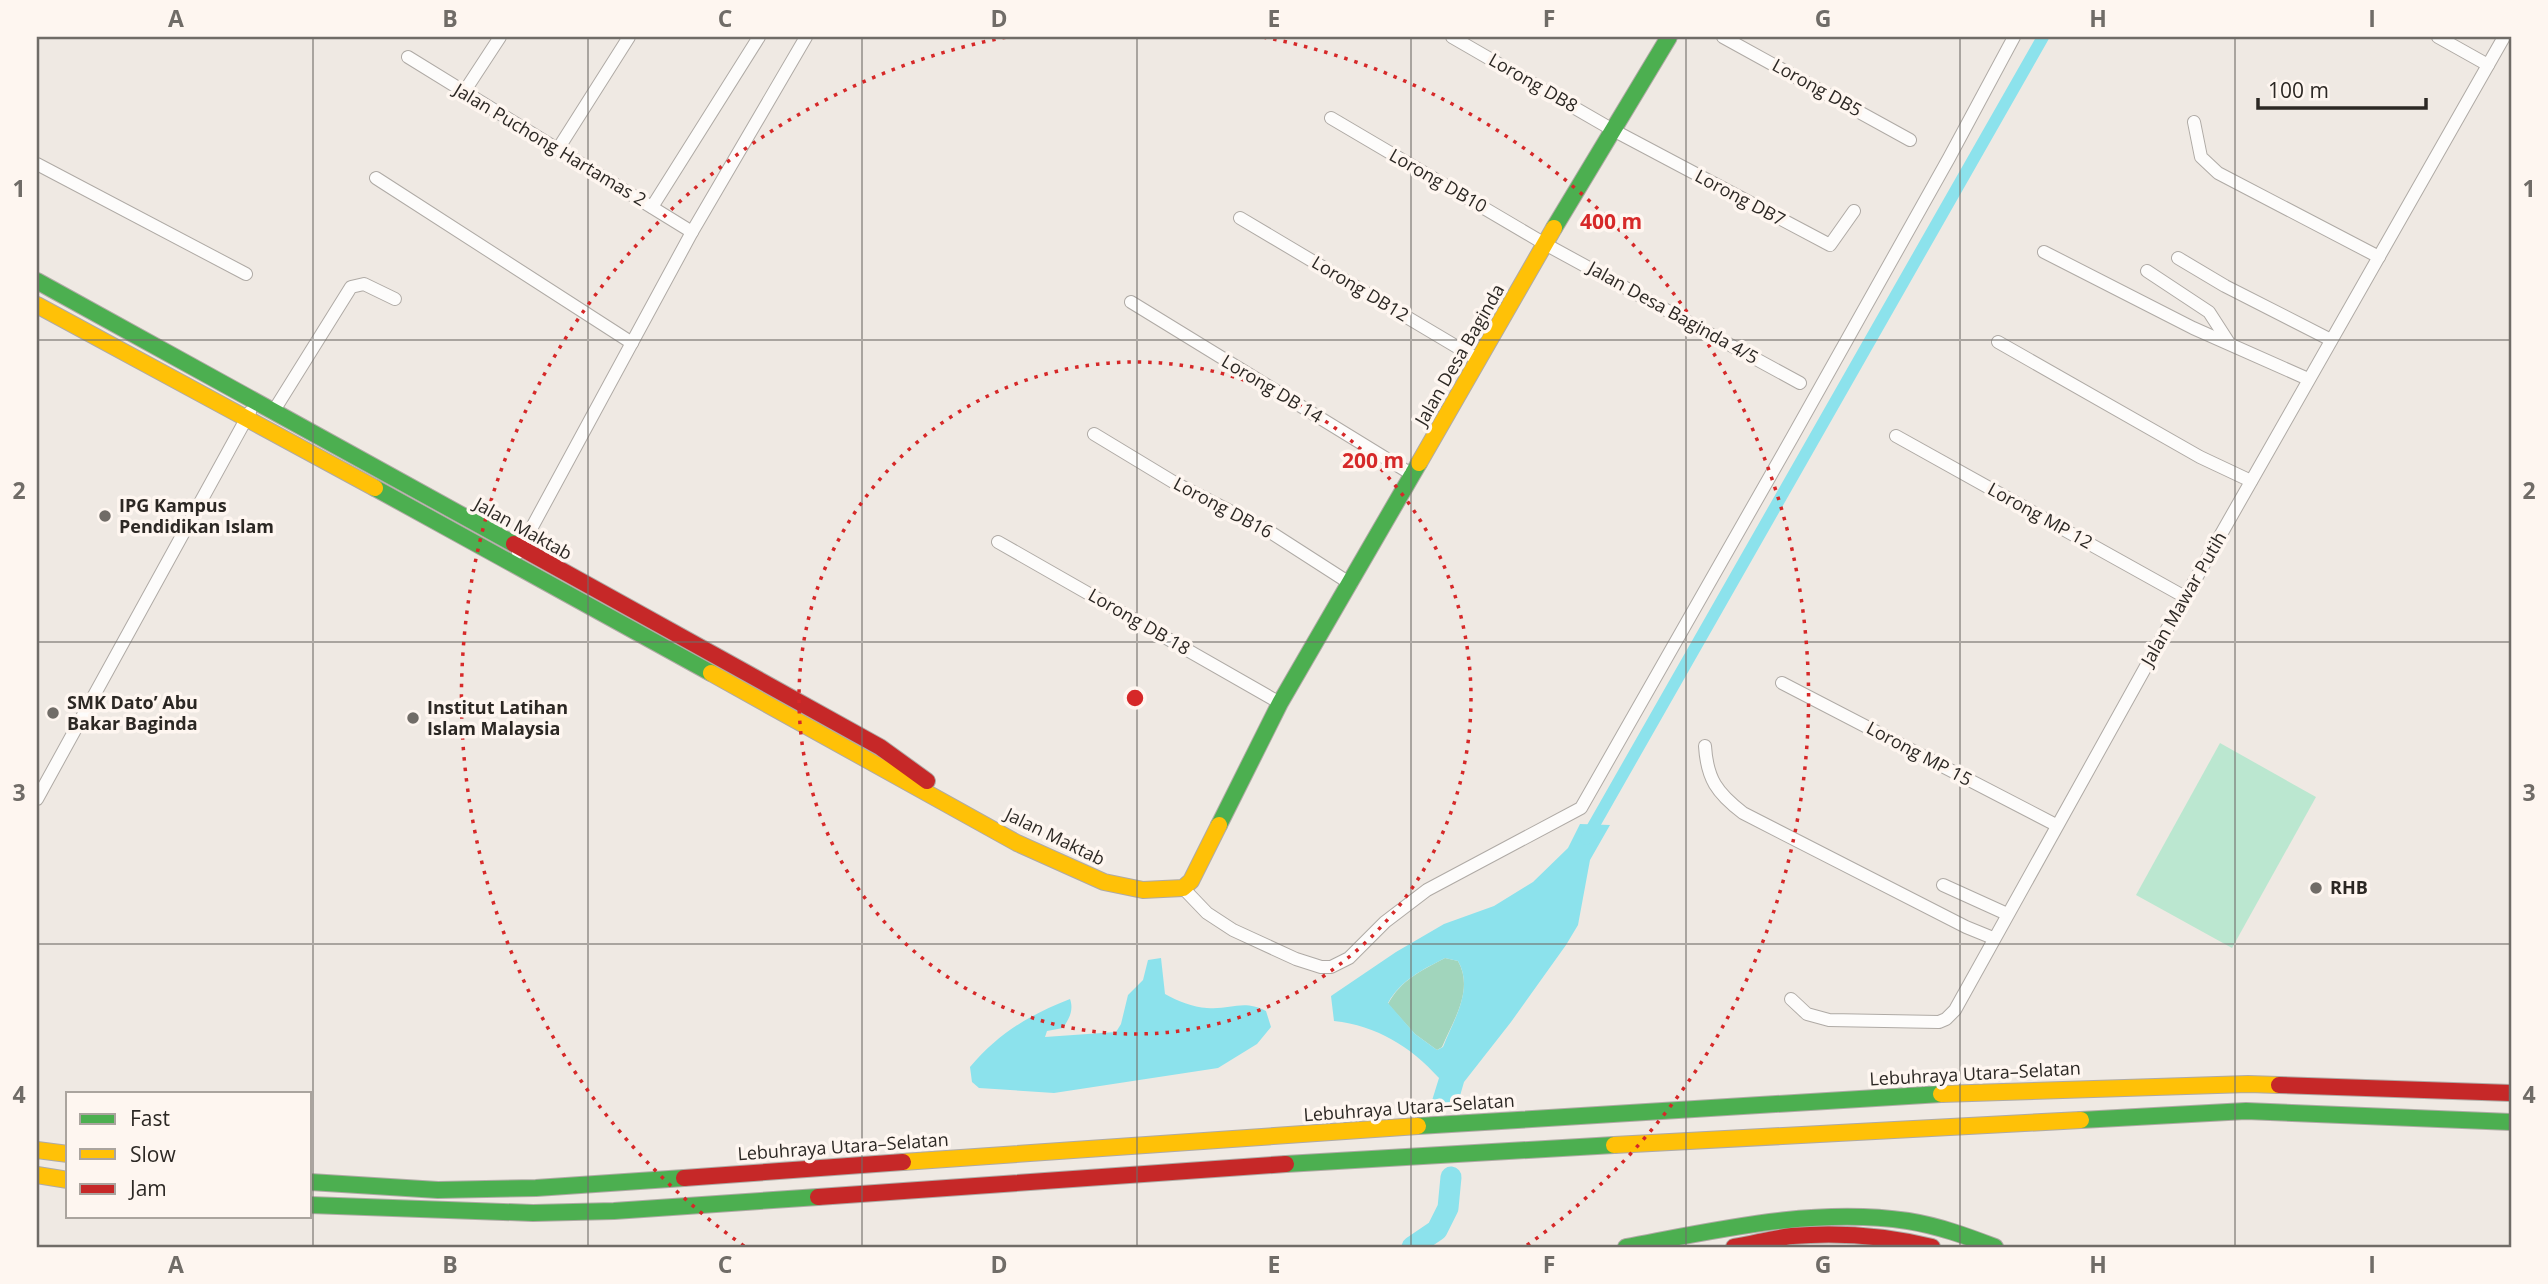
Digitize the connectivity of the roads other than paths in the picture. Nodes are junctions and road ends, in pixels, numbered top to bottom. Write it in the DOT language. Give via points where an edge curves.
graph roads {
  1 [pos="500,37"];
  2 [pos="629,37"];
  3 [pos="759,37"];
  4 [pos="806,37"];
  5 [pos="1452,37"];
  6 [pos="1669,37"];
  7 [pos="1723,37"];
  8 [pos="2014,37"];
  9 [pos="2438,37"];
  10 [pos="2504,37"];
  11 [pos="408,57"];
  12 [pos="2488,65"];
  13 [pos="464,92"];
  14 [pos="1331,118"];
  15 [pos="2194,122"];
  16 [pos="1613,130"];
  17 [pos="1910,140"];
  18 [pos="558,149"];
  19 [pos="37,164"];
  20 [pos="376,178"];
  21 [pos="652,207"];
  22 [pos="1854,211"];
  23 [pos="1240,218"];
  24 [pos="692,232"];
  25 [pos="1545,244"];
  26 [pos="2044,252"];
  27 [pos="2379,257"];
  28 [pos="2178,258"];
  29 [pos="2147,271"];
  30 [pos="246,274"];
  31 [pos="37,281"];
  32 [pos="395,299"];
  33 [pos="1131,302"];
  34 [pos="37,304"];
  35 [pos="2331,340"];
  36 [pos="1998,342"];
  37 [pos="632,343"];
  38 [pos="2229,344"];
  39 [pos="1479,360"];
  40 [pos="2308,379"];
  41 [pos="1800,383"];
  42 [pos="255,402"];
  43 [pos="273,412"];
  44 [pos="247,417"];
  45 [pos="1094,434"];
  46 [pos="1896,436"];
  47 [pos="1413,475"];
  48 [pos="2251,481"];
  49 [pos="998,542"];
  50 [pos="516,556"];
  51 [pos="1351,584"];
  52 [pos="2185,597"];
  53 [pos="1782,683"];
  54 [pos="1280,703"];
  55 [pos="1705,746"];
  56 [pos="37,799"];
  57 [pos="2056,825"];
  58 [pos="1187,884"];
  59 [pos="1943,885"];
  60 [pos="2007,914"];
  61 [pos="1993,938"];
  62 [pos="1791,999"];
  63 [pos="2511,1093"];
  64 [pos="2511,1122"];
  65 [pos="37,1150"];
  66 [pos="66,1154"];
  67 [pos="37,1175"];
  68 [pos="66,1180"];
  69 [pos="312,1182"];
  70 [pos="312,1205"];
  71 [pos="1626,1247"];
  72 [pos="1734,1247"];
  73 [pos="1932,1247"];
  74 [pos="1995,1247"];
  1 -- 13 [label="street"];
  2 -- 18 [label="street"];
  3 -- 21 [label="street"];
  4 -- 24 [label="street"];
  5 -- 16 [label="street, Lorong DB8"];
  6 -- 16 [label="main road, Jalan Desa Baginda"];
  7 -- 17 [label="street, Lorong DB5"];
  8 -- 58 [label="street" via="1581,808 1427,890 1349,958 1331,967 1296,959 1233,930 1207,913"];
  9 -- 12 [label="street"];
  10 -- 12 [label="street, Jalan Mawar Putih"];
  11 -- 13 [label="street, Jalan Puchong Hartamas 2"];
  12 -- 27 [label="street, Jalan Mawar Putih"];
  13 -- 18 [label="street, Jalan Puchong Hartamas 2"];
  14 -- 25 [label="street, Lorong DB10"];
  15 -- 27 [label="street" via="2201,157 2218,173"];
  16 -- 22 [label="street, Lorong DB7" via="1830,245"];
  16 -- 25 [label="main road, Jalan Desa Baginda"];
  18 -- 21 [label="street, Jalan Puchong Hartamas 2"];
  19 -- 30 [label="street"];
  20 -- 37 [label="street"];
  21 -- 24 [label="street, Jalan Puchong Hartamas 2"];
  23 -- 39 [label="street, Lorong DB12"];
  24 -- 37 [label="street"];
  25 -- 39 [label="main road, Jalan Desa Baginda"];
  25 -- 41 [label="street, Jalan Desa Baginda 4/5"];
  26 -- 38 [label="street"];
  27 -- 35 [label="street, Jalan Mawar Putih"];
  28 -- 35 [label="street"];
  29 -- 38 [label="street" via="2209,312"];
  31 -- 42 [label="main road, Jalan Maktab"];
  32 -- 43 [label="street" via="364,284 351,287"];
  33 -- 47 [label="street, Lorong DB 14"];
  34 -- 44 [label="main road, Jalan Maktab"];
  35 -- 40 [label="street, Jalan Mawar Putih"];
  36 -- 48 [label="street" via="2189,451"];
  37 -- 50 [label="street"];
  38 -- 40 [label="street"];
  39 -- 47 [label="main road, Jalan Desa Baginda"];
  40 -- 48 [label="street, Jalan Mawar Putih"];
  42 -- 43 [label="main road, Jalan Maktab"];
  42 -- 44 [label="street"];
  43 -- 50 [label="main road, Jalan Maktab"];
  44 -- 50 [label="main road, Jalan Maktab"];
  44 -- 56 [label="street"];
  45 -- 51 [label="street, Lorong DB16" via="1175,483 1267,530"];
  46 -- 52 [label="street, Lorong MP 12"];
  47 -- 51 [label="main road, Jalan Desa Baginda"];
  48 -- 52 [label="street, Jalan Mawar Putih"];
  49 -- 54 [label="street, Lorong DB 18"];
  50 -- 58 [label="main road, Jalan Maktab" via="1017,842 1104,883 1143,890"];
  51 -- 54 [label="main road, Jalan Desa Baginda"];
  52 -- 57 [label="street, Jalan Mawar Putih"];
  53 -- 57 [label="street, Lorong MP 15"];
  54 -- 58 [label="main road, Jalan Desa Baginda"];
  55 -- 61 [label="street" via="1710,777 1728,802 1743,813"];
  57 -- 60 [label="street, Jalan Mawar Putih"];
  59 -- 60 [label="street"];
  60 -- 61 [label="street, Jalan Mawar Putih"];
  61 -- 62 [label="street, Jalan Mawar Putih" via="1955,1010 1939,1022 1829,1020 1807,1014"];
  63 -- 69 [label="main road, Lebuhraya Utara–Selatan" via="2248,1084 1995,1090 536,1188 438,1190"];
  64 -- 70 [label="main road" via="2246,1111 1465,1152 614,1211 533,1213"];
  65 -- 66 [label="main road"];
  67 -- 68 [label="main road"];
  71 -- 74 [label="main road" via="1793,1219 1830,1218 1923,1224"];
  72 -- 73 [label="main road" via="1792,1236 1898,1240"];
}
